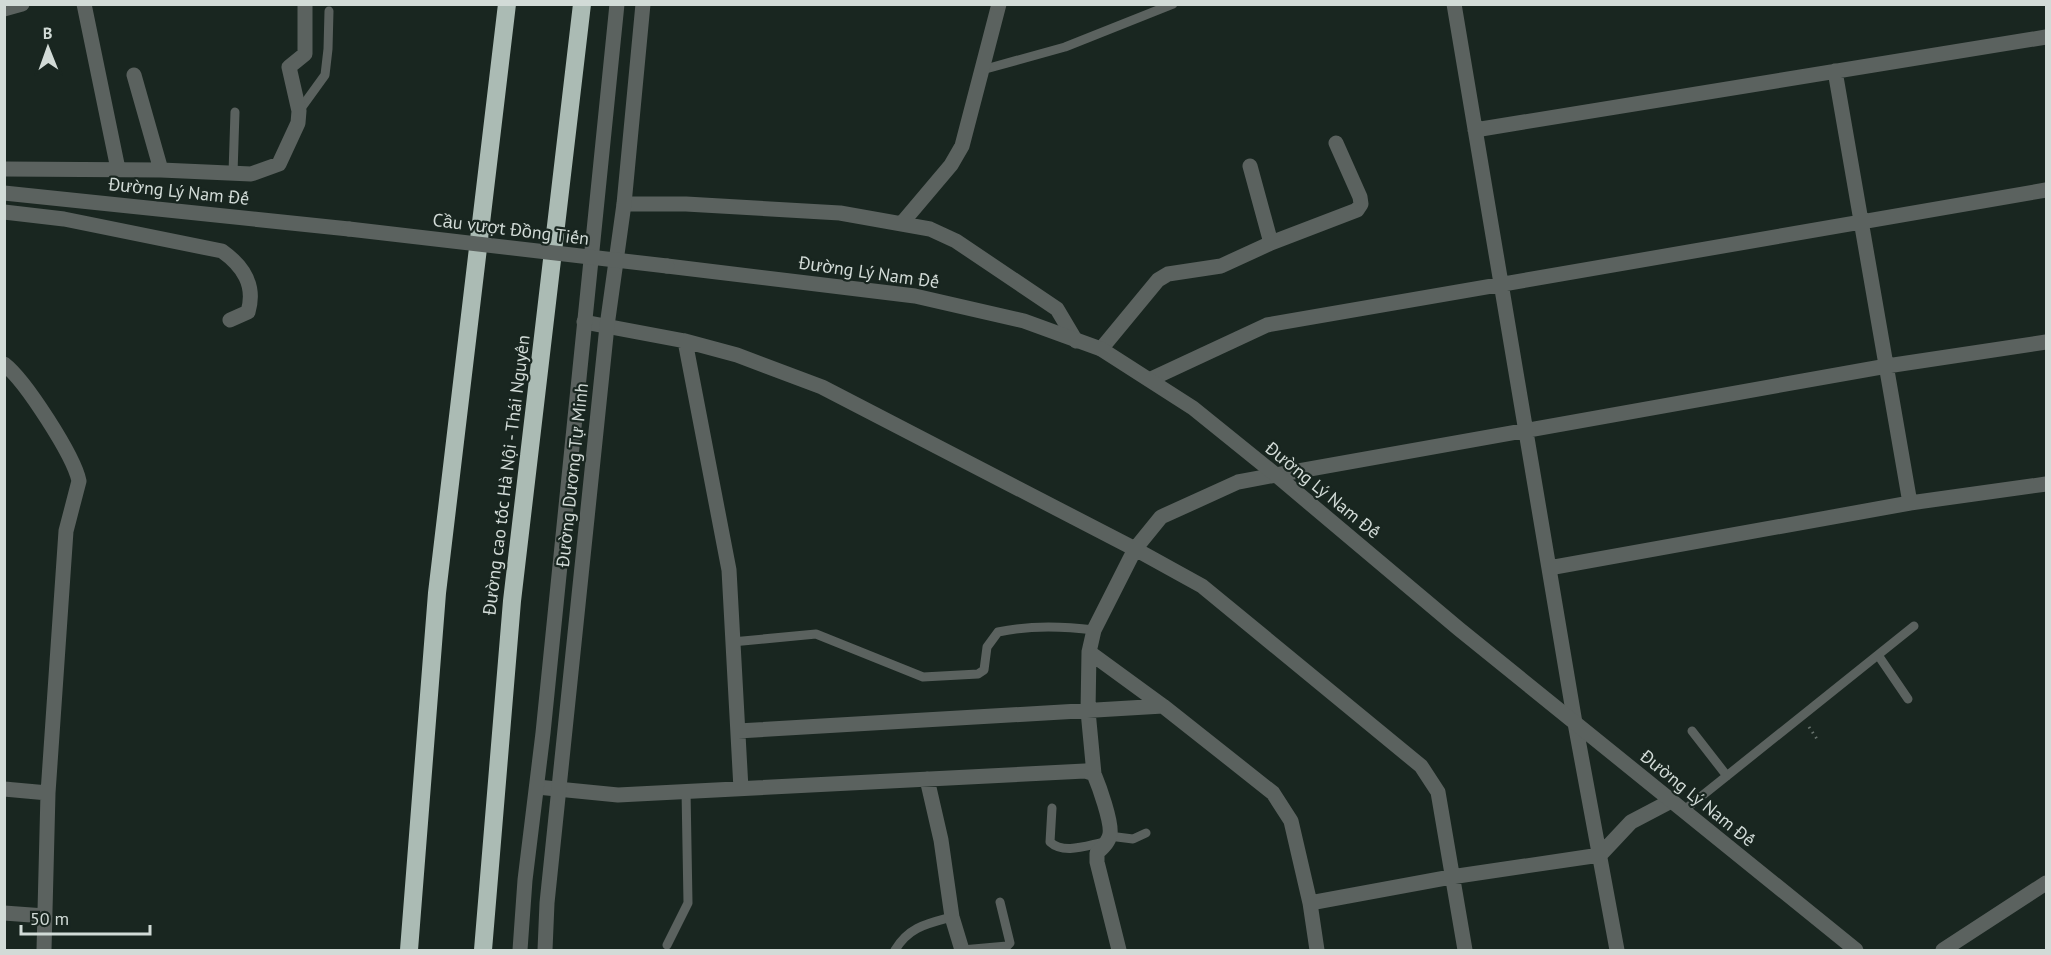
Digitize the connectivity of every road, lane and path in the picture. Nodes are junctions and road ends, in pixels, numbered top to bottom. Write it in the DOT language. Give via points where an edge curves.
graph roads {
  1 [pos="22,4"];
  2 [pos="84,4"];
  3 [pos="305,4"];
  4 [pos="507,4"];
  5 [pos="582,4"];
  6 [pos="617,4"];
  7 [pos="643,4"];
  8 [pos="999,4"];
  9 [pos="1454,4"];
  10 [pos="1175,5"];
  11 [pos="4,9"];
  12 [pos="329,11"];
  13 [pos="2046,37"];
  14 [pos="982,70"];
  15 [pos="1835,71"];
  16 [pos="134,75"];
  17 [pos="300,111"];
  18 [pos="235,112"];
  19 [pos="1475,130"];
  20 [pos="1336,143"];
  21 [pos="1250,166"];
  22 [pos="4,169"];
  23 [pos="118,169"];
  24 [pos="161,170"];
  25 [pos="233,173"];
  26 [pos="2046,190"];
  27 [pos="4,193"];
  28 [pos="624,204"];
  29 [pos="4,212"];
  30 [pos="1862,221"];
  31 [pos="902,223"];
  32 [pos="349,230"];
  33 [pos="1271,243"];
  34 [pos="667,266"];
  35 [pos="1502,286"];
  36 [pos="230,320"];
  37 [pos="584,322"];
  38 [pos="607,326"];
  39 [pos="685,341"];
  40 [pos="1076,341"];
  41 [pos="2046,342"];
  42 [pos="1101,350"];
  43 [pos="4,364"];
  44 [pos="1887,366"];
  45 [pos="1151,379"];
  46 [pos="1526,431"];
  47 [pos="1276,475"];
  48 [pos="2046,484"];
  49 [pos="1910,503"];
  50 [pos="1135,549"];
  51 [pos="1549,568"];
  52 [pos="1914,626"];
  53 [pos="1094,630"];
  54 [pos="732,642"];
  55 [pos="1089,652"];
  56 [pos="1878,655"];
  57 [pos="1908,699"];
  58 [pos="1163,706"];
  59 [pos="1089,711"];
  60 [pos="1575,723"];
  61 [pos="738,731"];
  62 [pos="1692,731"];
  63 [pos="1094,774"];
  64 [pos="1727,776"];
  65 [pos="927,779"];
  66 [pos="537,787"];
  67 [pos="4,789"];
  68 [pos="559,789"];
  69 [pos="741,789"];
  70 [pos="686,790"];
  71 [pos="48,793"];
  72 [pos="1677,806"];
  73 [pos="1052,808"];
  74 [pos="1146,833"];
  75 [pos="1108,839"];
  76 [pos="1600,855"];
  77 [pos="1451,877"];
  78 [pos="2046,883"];
  79 [pos="1000,902"];
  80 [pos="1310,903"];
  81 [pos="4,914"];
  82 [pos="45,916"];
  83 [pos="952,917"];
  84 [pos="667,945"];
  85 [pos="962,950"];
  86 [pos="44,951"];
  87 [pos="409,951"];
  88 [pos="483,951"];
  89 [pos="520,951"];
  90 [pos="545,951"];
  91 [pos="895,951"];
  92 [pos="1119,951"];
  93 [pos="1317,951"];
  94 [pos="1465,951"];
  95 [pos="1617,951"];
  96 [pos="1856,951"];
  97 [pos="1943,951"];
  1 -- 11 [label="street"];
  2 -- 23 [label="street"];
  3 -- 17 [label="street" via="305,54 291,64 289,71"];
  4 -- 87 [label="highway" via="437,593"];
  5 -- 88 [label="highway, Đường cao tốc Hà Nội - Thái Nguyên" via="512,601"];
  6 -- 37 [label="street, Đường Dương Tự Minh"];
  7 -- 28 [label="street, Đường Dương Tự Minh"];
  8 -- 14 [label="street"];
  9 -- 19 [label="street"];
  10 -- 14 [label="lane" via="1065,47"];
  12 -- 17 [label="lane" via="325,75"];
  13 -- 15 [label="street"];
  14 -- 31 [label="street" via="962,146 951,165"];
  15 -- 19 [label="street"];
  15 -- 30 [label="street"];
  16 -- 24 [label="street"];
  17 -- 25 [label="street" via="279,164 251,174"];
  18 -- 25 [label="lane"];
  19 -- 35 [label="street"];
  20 -- 33 [label="street" via="1361,204 1357,210 1328,223"];
  21 -- 33 [label="street"];
  22 -- 23 [label="street"];
  23 -- 24 [label="street"];
  24 -- 25 [label="street"];
  26 -- 30 [label="street"];
  27 -- 32 [label="street, Đường Lý Nam Đế"];
  28 -- 31 [label="street" via="840,213"];
  28 -- 38 [label="street, Đường Dương Tự Minh"];
  29 -- 36 [label="street" via="75,221 222,252 247,275 250,289 248,312"];
  30 -- 35 [label="street"];
  30 -- 44 [label="street"];
  31 -- 40 [label="street" via="945,234 1044,299 1057,309"];
  32 -- 34 [label="street, Cầu vượt Đồng Tiến, bridge"];
  33 -- 42 [label="street" via="1221,267 1168,274 1158,280"];
  34 -- 40 [label="street, Đường Lý Nam Đế" via="915,296 1024,321"];
  35 -- 45 [label="street" via="1267,325"];
  35 -- 46 [label="street"];
  37 -- 38 [label="street"];
  37 -- 66 [label="street, Đường Dương Tự Minh"];
  38 -- 39 [label="street"];
  38 -- 68 [label="street, Đường Dương Tự Minh"];
  39 -- 50 [label="street" via="822,387"];
  39 -- 54 [label="street" via="729,570"];
  40 -- 42 [label="street, Đường Lý Nam Đế"];
  41 -- 44 [label="street"];
  42 -- 45 [label="street, Đường Lý Nam Đế"];
  43 -- 71 [label="street" via="16,373 46,417 79,481 66,531"];
  44 -- 46 [label="street"];
  44 -- 49 [label="street"];
  45 -- 47 [label="street, Đường Lý Nam Đế"];
  46 -- 47 [label="street"];
  46 -- 51 [label="street"];
  47 -- 50 [label="street" via="1238,482 1161,517"];
  47 -- 60 [label="street, Đường Lý Nam Đế"];
  48 -- 49 [label="street"];
  49 -- 51 [label="street"];
  50 -- 53 [label="street"];
  50 -- 77 [label="street" via="1202,586 1421,766 1437,792"];
  51 -- 60 [label="street"];
  52 -- 56 [label="lane"];
  53 -- 54 [label="lane" via="1014,628 998,632 987,647 984,670 978,674 923,677 816,634"];
  53 -- 55 [label="street"];
  54 -- 61 [label="street"];
  55 -- 58 [label="street"];
  55 -- 59 [label="street"];
  56 -- 57 [label="lane"];
  56 -- 64 [label="lane"];
  58 -- 59 [label="street"];
  58 -- 80 [label="street" via="1273,794 1291,821"];
  59 -- 61 [label="street"];
  59 -- 63 [label="street"];
  60 -- 72 [label="street, Đường Lý Nam Đế"];
  60 -- 76 [label="street"];
  61 -- 69 [label="street"];
  62 -- 64 [label="lane"];
  63 -- 65 [label="street" via="1085,771"];
  63 -- 75 [label="street" via="1111,832"];
  64 -- 72 [label="lane"];
  65 -- 69 [label="street"];
  65 -- 83 [label="street"];
  66 -- 68 [label="street"];
  66 -- 89 [label="street, Đường Dương Tự Minh"];
  67 -- 71 [label="street"];
  68 -- 70 [label="street" via="618,795"];
  68 -- 90 [label="street, Đường Dương Tự Minh"];
  69 -- 70 [label="street"];
  70 -- 84 [label="lane" via="688,903"];
  71 -- 82 [label="street"];
  72 -- 76 [label="street" via="1631,822"];
  72 -- 96 [label="street, Đường Lý Nam Đế"];
  73 -- 75 [label="lane" via="1050,842 1056,848"];
  74 -- 75 [label="lane" via="1133,839"];
  75 -- 92 [label="street" via="1097,853 1097,862"];
  76 -- 77 [label="street"];
  76 -- 95 [label="street"];
  77 -- 80 [label="street"];
  77 -- 94 [label="street"];
  78 -- 97 [label="street"];
  79 -- 85 [label="lane" via="1010,943"];
  80 -- 93 [label="street"];
  81 -- 82 [label="street"];
  82 -- 86 [label="street"];
  83 -- 85 [label="street"];
  83 -- 91 [label="lane" via="916,926"];
}
